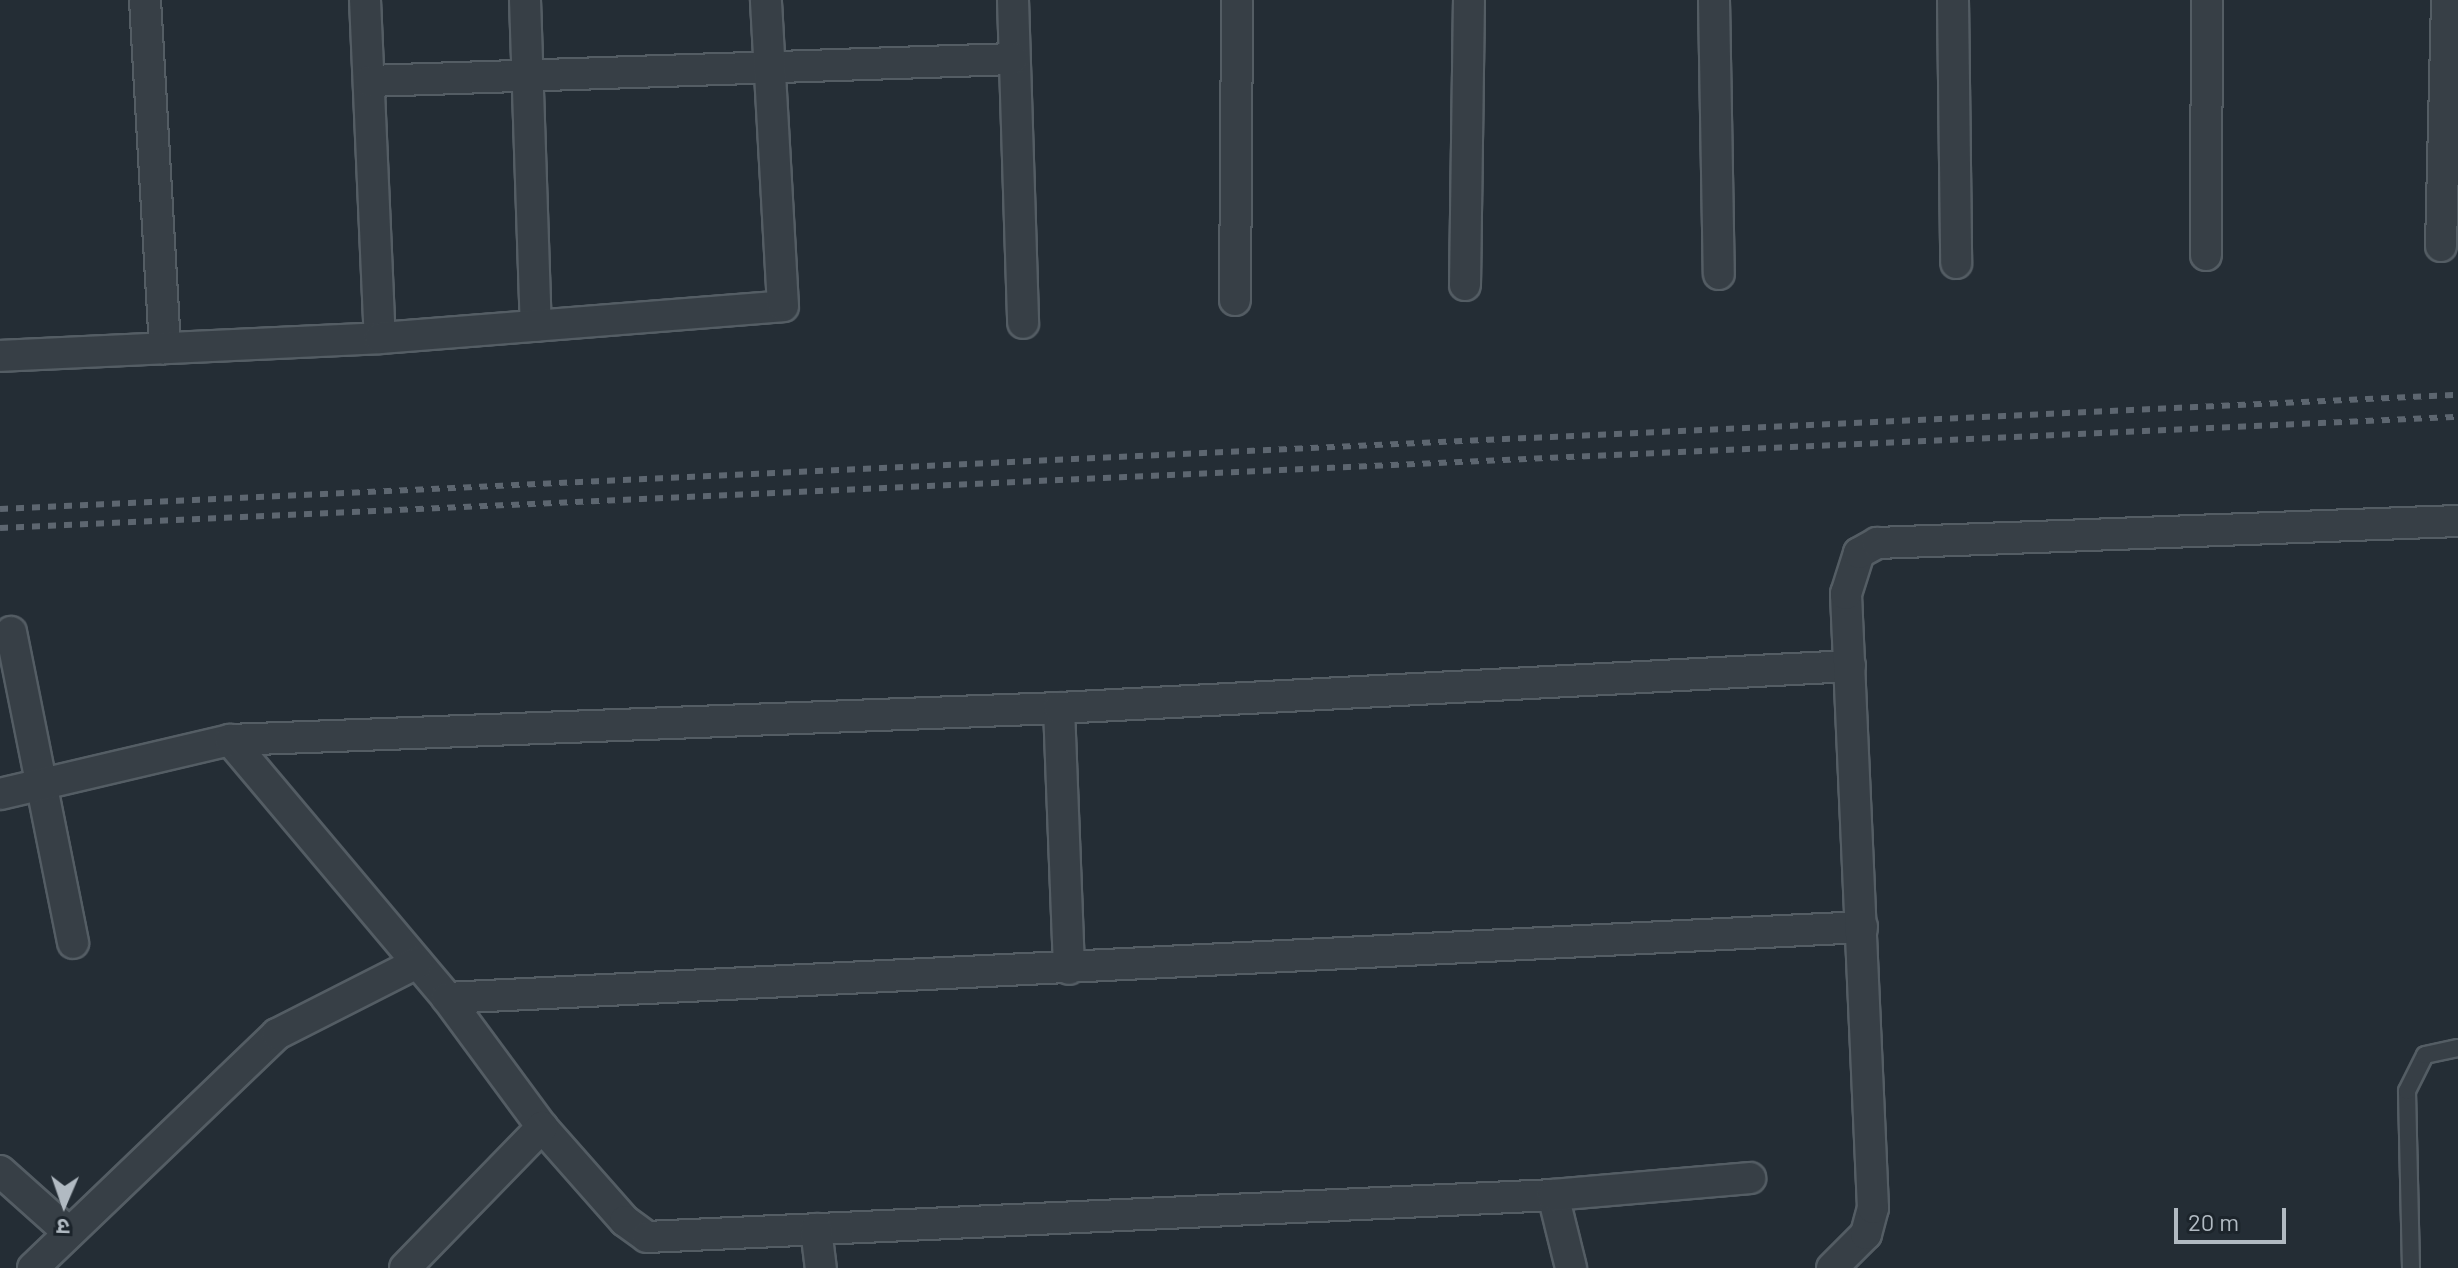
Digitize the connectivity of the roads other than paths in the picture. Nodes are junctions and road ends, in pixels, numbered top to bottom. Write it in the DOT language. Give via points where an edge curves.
graph roads {
  1 [pos="145,0"];
  2 [pos="365,0"];
  3 [pos="525,0"];
  4 [pos="766,0"];
  5 [pos="1013,0"];
  6 [pos="1237,0"];
  7 [pos="1469,0"];
  8 [pos="1714,0"];
  9 [pos="1953,0"];
  10 [pos="2207,0"];
  11 [pos="2447,0"];
  12 [pos="1013,59"];
  13 [pos="769,65"];
  14 [pos="527,74"];
  15 [pos="370,81"];
  16 [pos="2441,246"];
  17 [pos="2206,255"];
  18 [pos="1956,263"];
  19 [pos="1719,274"];
  20 [pos="1465,285"];
  21 [pos="1235,300"];
  22 [pos="1023,323"];
  23 [pos="536,326"];
  24 [pos="380,338"];
  25 [pos="165,348"];
  26 [pos="0,356"];
  27 [pos="2458,521"];
  28 [pos="11,632"];
  29 [pos="1850,666"];
  30 [pos="1059,708"];
  31 [pos="230,740"];
  32 [pos="42,783"];
  33 [pos="0,794"];
  34 [pos="1862,927"];
  35 [pos="73,943"];
  36 [pos="417,963"];
  37 [pos="1069,969"];
  38 [pos="447,998"];
  39 [pos="2458,1048"];
  40 [pos="542,1127"];
  41 [pos="0,1171"];
  42 [pos="1750,1178"];
  43 [pos="1553,1195"];
  44 [pos="816,1229"];
  45 [pos="67,1231"];
  46 [pos="33,1268"];
  47 [pos="405,1268"];
  48 [pos="821,1268"];
  49 [pos="1571,1268"];
  50 [pos="1832,1268"];
  51 [pos="2411,1268"];
  1 -- 25 [label="street"];
  2 -- 15 [label="street"];
  3 -- 14 [label="street"];
  4 -- 13 [label="street"];
  5 -- 12 [label="street"];
  6 -- 21 [label="street"];
  7 -- 20 [label="street"];
  8 -- 19 [label="street"];
  9 -- 18 [label="street"];
  10 -- 17 [label="street"];
  11 -- 16 [label="street"];
  12 -- 13 [label="street"];
  12 -- 22 [label="street"];
  13 -- 14 [label="street"];
  13 -- 23 [label="street" via="783,306"];
  14 -- 15 [label="street"];
  14 -- 23 [label="street"];
  15 -- 24 [label="street"];
  23 -- 24 [label="street"];
  24 -- 25 [label="street"];
  25 -- 26 [label="street"];
  27 -- 29 [label="street" via="1877,543 1859,553 1850,573"];
  28 -- 32 [label="street"];
  29 -- 30 [label="street"];
  29 -- 34 [label="street"];
  30 -- 31 [label="street"];
  30 -- 37 [label="street"];
  31 -- 32 [label="street"];
  31 -- 36 [label="street"];
  32 -- 33 [label="street"];
  32 -- 35 [label="street"];
  34 -- 37 [label="street"];
  34 -- 50 [label="street" via="1873,1208 1866,1234"];
  36 -- 38 [label="street"];
  36 -- 45 [label="street" via="277,1034"];
  37 -- 38 [label="street"];
  38 -- 40 [label="street"];
  39 -- 51 [label="lane" via="2425,1055 2407,1091"];
  40 -- 44 [label="street" via="647,1237"];
  40 -- 47 [label="street"];
  41 -- 45 [label="street"];
  42 -- 43 [label="street"];
  43 -- 44 [label="street"];
  43 -- 49 [label="street"];
  44 -- 48 [label="street"];
  45 -- 46 [label="street"];
}
